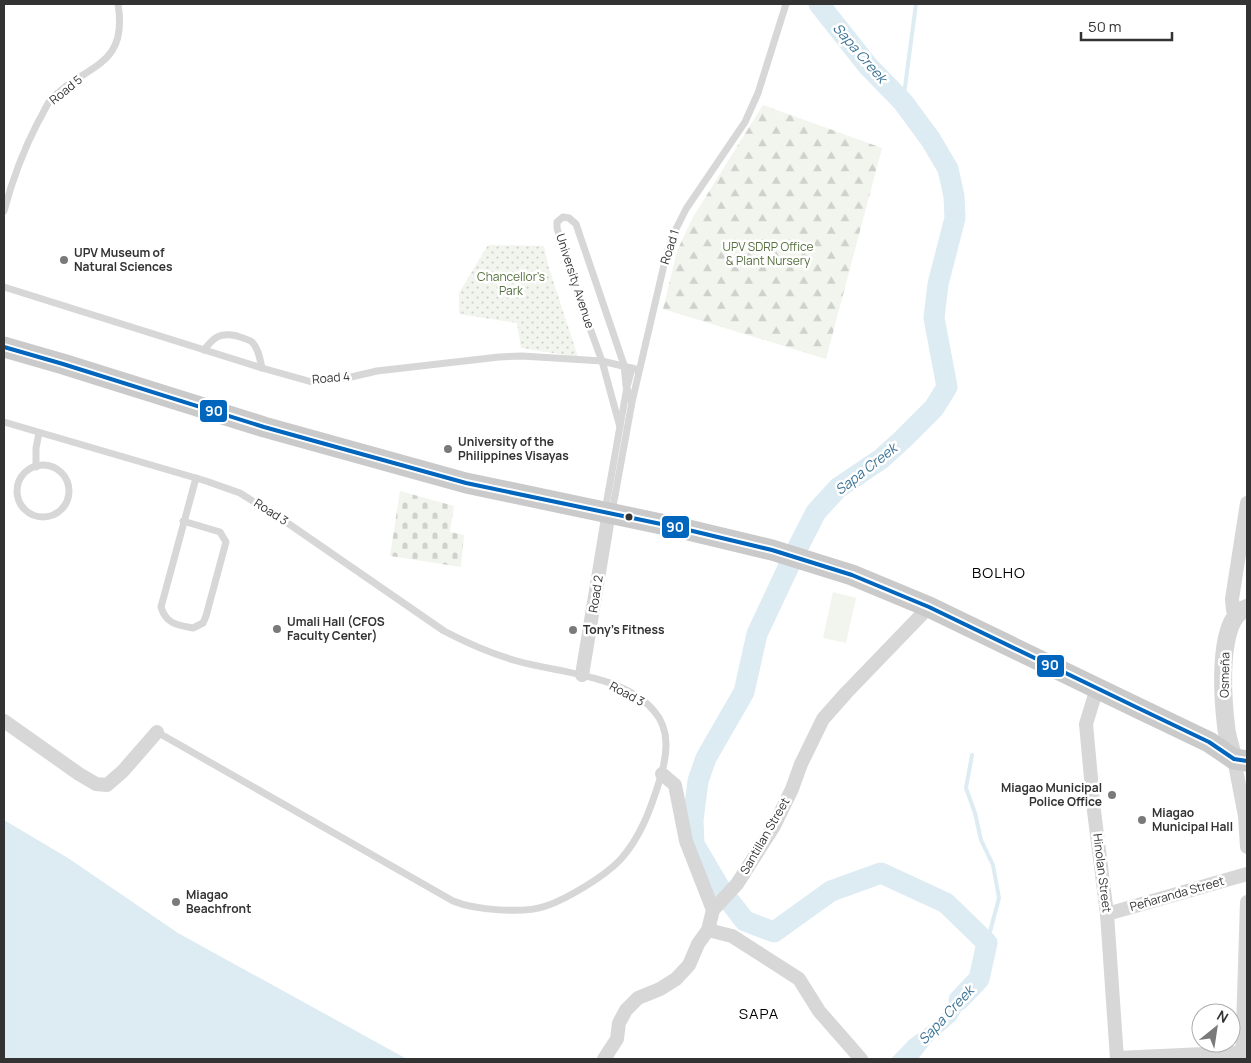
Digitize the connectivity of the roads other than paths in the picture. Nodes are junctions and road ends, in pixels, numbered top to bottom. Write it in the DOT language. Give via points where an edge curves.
graph roads {
  1 [pos="118,4"];
  2 [pos="786,5"];
  3 [pos="6,194"];
  4 [pos="4,211"];
  5 [pos="4,287"];
  6 [pos="4,347"];
  7 [pos="204,350"];
  8 [pos="602,361"];
  9 [pos="624,365"];
  10 [pos="262,368"];
  11 [pos="636,369"];
  12 [pos="627,387"];
  13 [pos="632,402"];
  14 [pos="4,422"];
  15 [pos="620,427"];
  16 [pos="39,433"];
  17 [pos="36,467"];
  18 [pos="196,478"];
  19 [pos="1247,503"];
  20 [pos="609,512"];
  21 [pos="183,521"];
  22 [pos="929,607"];
  23 [pos="1242,611"];
  24 [pos="582,675"];
  25 [pos="1097,688"];
  26 [pos="4,721"];
  27 [pos="158,732"];
  28 [pos="1235,753"];
  29 [pos="662,774"];
  30 [pos="1247,847"];
  31 [pos="1247,874"];
  32 [pos="1247,902"];
  33 [pos="713,910"];
  34 [pos="1107,914"];
  35 [pos="708,930"];
  36 [pos="1244,1054"];
  37 [pos="604,1059"];
  38 [pos="861,1059"];
  39 [pos="1117,1059"];
  1 -- 3 [label="lane, Road 5" via="120,30 113,48 93,70 50,102"];
  2 -- 11 [label="lane, Road 1" via="758,93 745,122 694,196 675,231"];
  3 -- 4 [label="lane, Road 5"];
  5 -- 7 [label="lane, Road 4"];
  6 -- 20 [label="main road" via="264,427 456,480"];
  7 -- 10 [label="lane, Road 4"];
  7 -- 10 [label="lane" via="221,334 245,338 257,349"];
  8 -- 9 [label="lane, Road 4"];
  8 -- 9 [label="lane, University Avenue" via="557,228 557,222 563,217 576,224"];
  8 -- 10 [label="lane, Road 4" via="499,357 312,382"];
  8 -- 15 [label="lane, University Avenue"];
  9 -- 11 [label="lane, Road 4"];
  9 -- 12 [label="lane, University Avenue"];
  11 -- 12 [label="lane, Road 1"];
  11 -- 13 [label="lane, Road 1"];
  12 -- 13 [label="lane, University Avenue"];
  12 -- 15 [label="lane, Road 1"];
  13 -- 20 [label="lane, Road 1"];
  14 -- 16 [label="lane, Road 3"];
  15 -- 20 [label="lane, Road 1"];
  16 -- 17 [label="lane"];
  16 -- 18 [label="lane, Road 3"];
  17 -- 17 [label="lane" via="28,470 18,484 19,500 29,513 45,517 53,515 60,511 68,496 66,479 53,468"];
  18 -- 21 [label="lane"];
  18 -- 24 [label="lane, Road 3" via="240,493 444,631 519,662"];
  19 -- 23 [label="street" via="1232,599 1233,610"];
  20 -- 22 [label="main road" via="772,550 852,574"];
  20 -- 24 [label="street, Road 2"];
  21 -- 21 [label="lane" via="161,607 169,621 193,628 206,616 226,542 220,532"];
  22 -- 25 [label="main road"];
  22 -- 33 [label="street, Santillan Street" via="823,719 774,826 737,884"];
  23 -- 28 [label="street, Osmeña" via="1229,629 1224,653 1226,727"];
  24 -- 29 [label="lane, Road 3" via="630,692 654,711 666,732"];
  25 -- 28 [label="main road"];
  25 -- 34 [label="street, Hinolan Street" via="1086,724"];
  26 -- 27 [label="street" via="79,774 96,784 107,785"];
  27 -- 29 [label="lane, Road 3" via="453,901 493,910 546,906 581,888 615,864 642,828"];
  28 -- 30 [label="street"];
  29 -- 33 [label="street" via="674,785 686,841"];
  31 -- 34 [label="street, Peñaranda Street"];
  32 -- 36 [label="street"];
  33 -- 35 [label="street, Santillan Street"];
  34 -- 39 [label="street, Hinolan Street"];
  35 -- 37 [label="street, Santillan Street" via="690,965 676,979 638,998 626,1010 617,1039"];
  35 -- 38 [label="street" via="732,936 799,979 819,1011"];
  36 -- 39 [label="street"];
}
